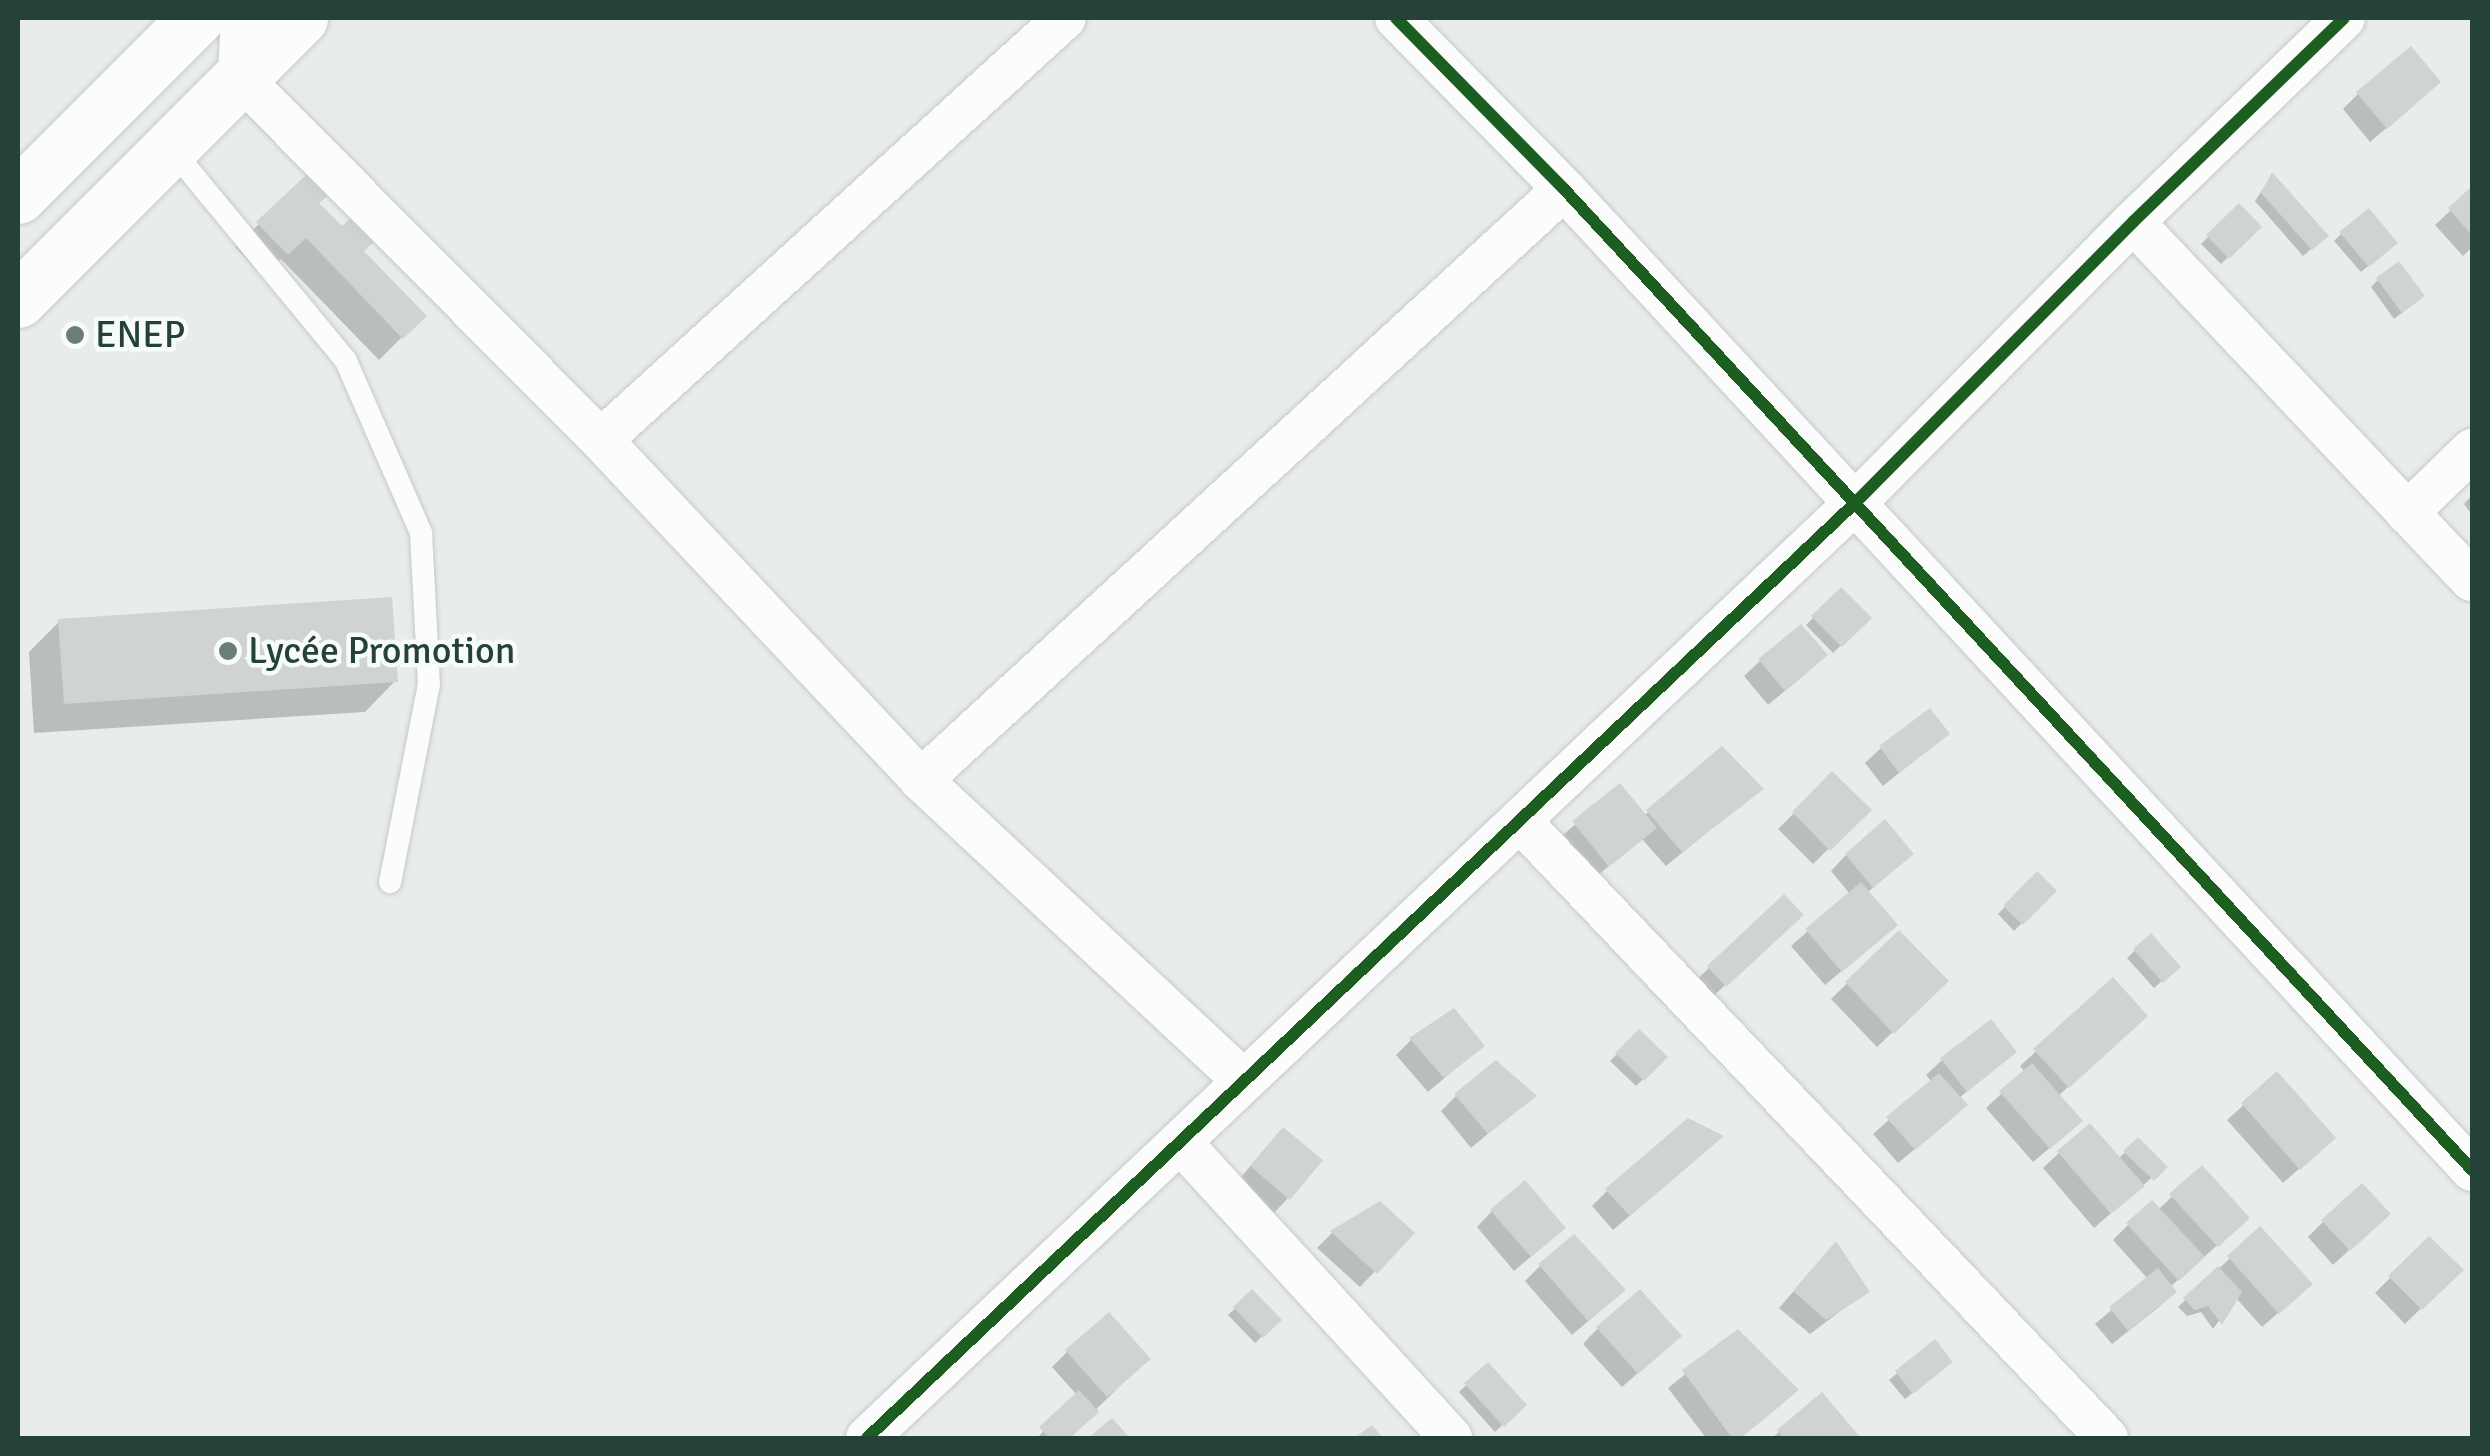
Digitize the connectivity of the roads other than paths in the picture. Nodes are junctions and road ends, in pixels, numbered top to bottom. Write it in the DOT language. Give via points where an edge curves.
graph roads {
  1 [pos="196,18"];
  2 [pos="242,18"];
  3 [pos="300,18"];
  4 [pos="1064,18"];
  5 [pos="1396,18"];
  6 [pos="2344,18"];
  7 [pos="239,76"];
  8 [pos="169,146"];
  9 [pos="1564,190"];
  10 [pos="18,196"];
  11 [pos="2132,222"];
  12 [pos="18,300"];
  13 [pos="601,440"];
  14 [pos="2472,450"];
  15 [pos="1856,503"];
  16 [pos="2407,513"];
  17 [pos="2472,580"];
  18 [pos="921,780"];
  19 [pos="1522,822"];
  20 [pos="390,882"];
  21 [pos="1242,1080"];
  22 [pos="1182,1143"];
  23 [pos="2472,1170"];
  24 [pos="866,1438"];
  25 [pos="1451,1438"];
  26 [pos="2107,1438"];
  1 -- 10 [label="main road"];
  2 -- 7 [label="street"];
  3 -- 7 [label="main road"];
  4 -- 13 [label="street"];
  5 -- 9 [label="street"];
  6 -- 11 [label="street"];
  7 -- 8 [label="main road"];
  7 -- 13 [label="street"];
  8 -- 12 [label="main road"];
  8 -- 20 [label="lane" via="346,360 421,533 429,684"];
  9 -- 15 [label="street"];
  9 -- 18 [label="street"];
  11 -- 15 [label="street"];
  11 -- 16 [label="street"];
  13 -- 18 [label="street"];
  14 -- 16 [label="street"];
  15 -- 19 [label="street"];
  15 -- 23 [label="street"];
  16 -- 17 [label="street"];
  18 -- 21 [label="street"];
  19 -- 21 [label="street"];
  19 -- 26 [label="street"];
  21 -- 22 [label="street"];
  22 -- 24 [label="street"];
  22 -- 25 [label="street"];
}
